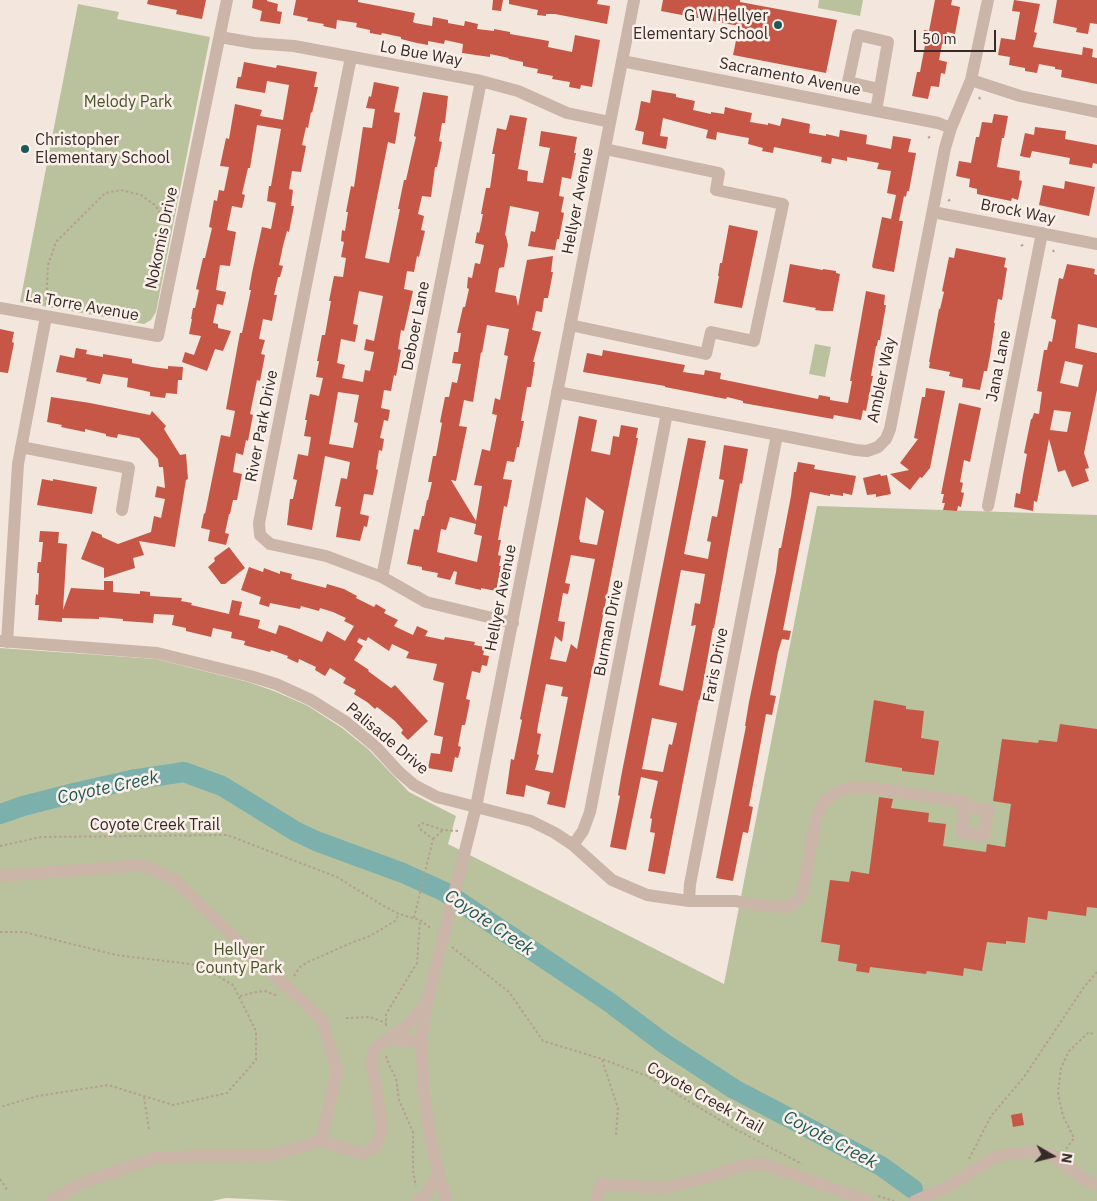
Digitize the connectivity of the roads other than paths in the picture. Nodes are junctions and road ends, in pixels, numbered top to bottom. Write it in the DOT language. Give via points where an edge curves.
graph roads {
  1 [pos="226,0"];
  2 [pos="634,0"];
  3 [pos="988,0"];
  4 [pos="220,37"];
  5 [pos="351,57"];
  6 [pos="622,61"];
  7 [pos="971,80"];
  8 [pos="481,81"];
  9 [pos="879,88"];
  10 [pos="876,110"];
  11 [pos="1097,112"];
  12 [pos="610,122"];
  13 [pos="951,128"];
  14 [pos="605,149"];
  15 [pos="933,212"];
  16 [pos="1042,233"];
  17 [pos="1097,244"];
  18 [pos="0,308"];
  19 [pos="46,311"];
  20 [pos="570,325"];
  21 [pos="158,336"];
  22 [pos="557,392"];
  23 [pos="667,413"];
  24 [pos="776,435"];
  25 [pos="21,447"];
  26 [pos="988,506"];
  27 [pos="122,510"];
  28 [pos="382,577"];
  29 [pos="512,623"];
  30 [pos="3,641"];
  31 [pos="476,807"];
  32 [pos="965,807"];
  33 [pos="573,845"];
  34 [pos="0,876"];
  35 [pos="689,901"];
  36 [pos="427,1002"];
  37 [pos="386,1040"];
  38 [pos="421,1041"];
  39 [pos="321,1141"];
  40 [pos="440,1171"];
  41 [pos="1097,1186"];
  42 [pos="418,1195"];
  43 [pos="873,1198"];
  44 [pos="51,1201"];
  45 [pos="446,1201"];
  46 [pos="596,1201"];
  47 [pos="914,1201"];
  1 -- 4 [label="street, Nokomis Drive"];
  2 -- 6 [label="street, Hellyer Avenue"];
  3 -- 7 [label="street, Ambler Way"];
  4 -- 5 [label="street, Lo Bue Way"];
  4 -- 21 [label="street, Nokomis Drive"];
  5 -- 8 [label="street, Lo Bue Way"];
  5 -- 28 [label="street, River Park Drive" via="259,522 260,535 270,544 326,556"];
  6 -- 10 [label="street, Sacramento Avenue"];
  6 -- 12 [label="street, Hellyer Avenue"];
  7 -- 11 [label="street" via="1020,96"];
  7 -- 13 [label="street, Ambler Way"];
  8 -- 12 [label="street, Lo Bue Way" via="518,91 567,113"];
  8 -- 28 [label="street, Deboer Lane"];
  9 -- 9 [label="street" via="888,42 858,35 848,82"];
  9 -- 10 [label="street"];
  10 -- 13 [label="street, Sacramento Avenue"];
  12 -- 14 [label="street, Hellyer Avenue"];
  13 -- 15 [label="street, Ambler Way"];
  14 -- 20 [label="street, Hellyer Avenue"];
  14 -- 20 [label="street" via="719,173 716,190 782,204 754,341 711,332 706,354"];
  15 -- 16 [label="street, Brock Way"];
  15 -- 24 [label="street, Ambler Way" via="886,440 867,451"];
  16 -- 17 [label="street, Brock Way"];
  16 -- 26 [label="street, Jana Lane"];
  18 -- 19 [label="street, La Torre Avenue"];
  19 -- 21 [label="street, La Torre Avenue"];
  19 -- 25 [label="street"];
  20 -- 22 [label="street, Hellyer Avenue"];
  22 -- 23 [label="street, Ambler Way"];
  22 -- 29 [label="street, Hellyer Avenue"];
  23 -- 24 [label="street, Ambler Way"];
  23 -- 33 [label="street, Burman Drive" via="590,812"];
  24 -- 35 [label="street, Faris Drive"];
  25 -- 27 [label="street" via="130,468"];
  25 -- 30 [label="street"];
  28 -- 29 [label="street, River Park Drive" via="426,602"];
  29 -- 31 [label="street, Hellyer Avenue"];
  30 -- 31 [label="street, Palisade Drive" via="157,653 276,684 346,722 376,746 414,785 438,797"];
  31 -- 33 [label="street, Palisade Drive" via="531,821"];
  31 -- 36 [label="street, Hellyer Avenue" via="468,828"];
  32 -- 35 [label="street, Palisade Drive" via="965,802 852,787 824,802 817,815 804,889 792,905"];
  33 -- 35 [label="street, Palisade Drive" via="612,880 647,895"];
  34 -- 39 [label="street" via="143,865 173,880 322,1020 336,1071"];
  36 -- 37 [label="street" via="408,1025"];
  36 -- 38 [label="street, Hellyer Avenue"];
  37 -- 38 [label="street"];
  37 -- 39 [label="street" via="374,1050 372,1064 382,1127 377,1145 364,1154"];
  38 -- 40 [label="street, Hellyer Avenue" via="424,1095 431,1141"];
  39 -- 44 [label="street" via="272,1154 155,1158 82,1183"];
  40 -- 42 [label="street" via="424,1196"];
  40 -- 45 [label="street, Hellyer Avenue"];
  41 -- 47 [label="street" via="1056,1157 1033,1151 997,1156 950,1186"];
  43 -- 46 [label="street" via="763,1164 745,1165 665,1188 600,1184"];
}
